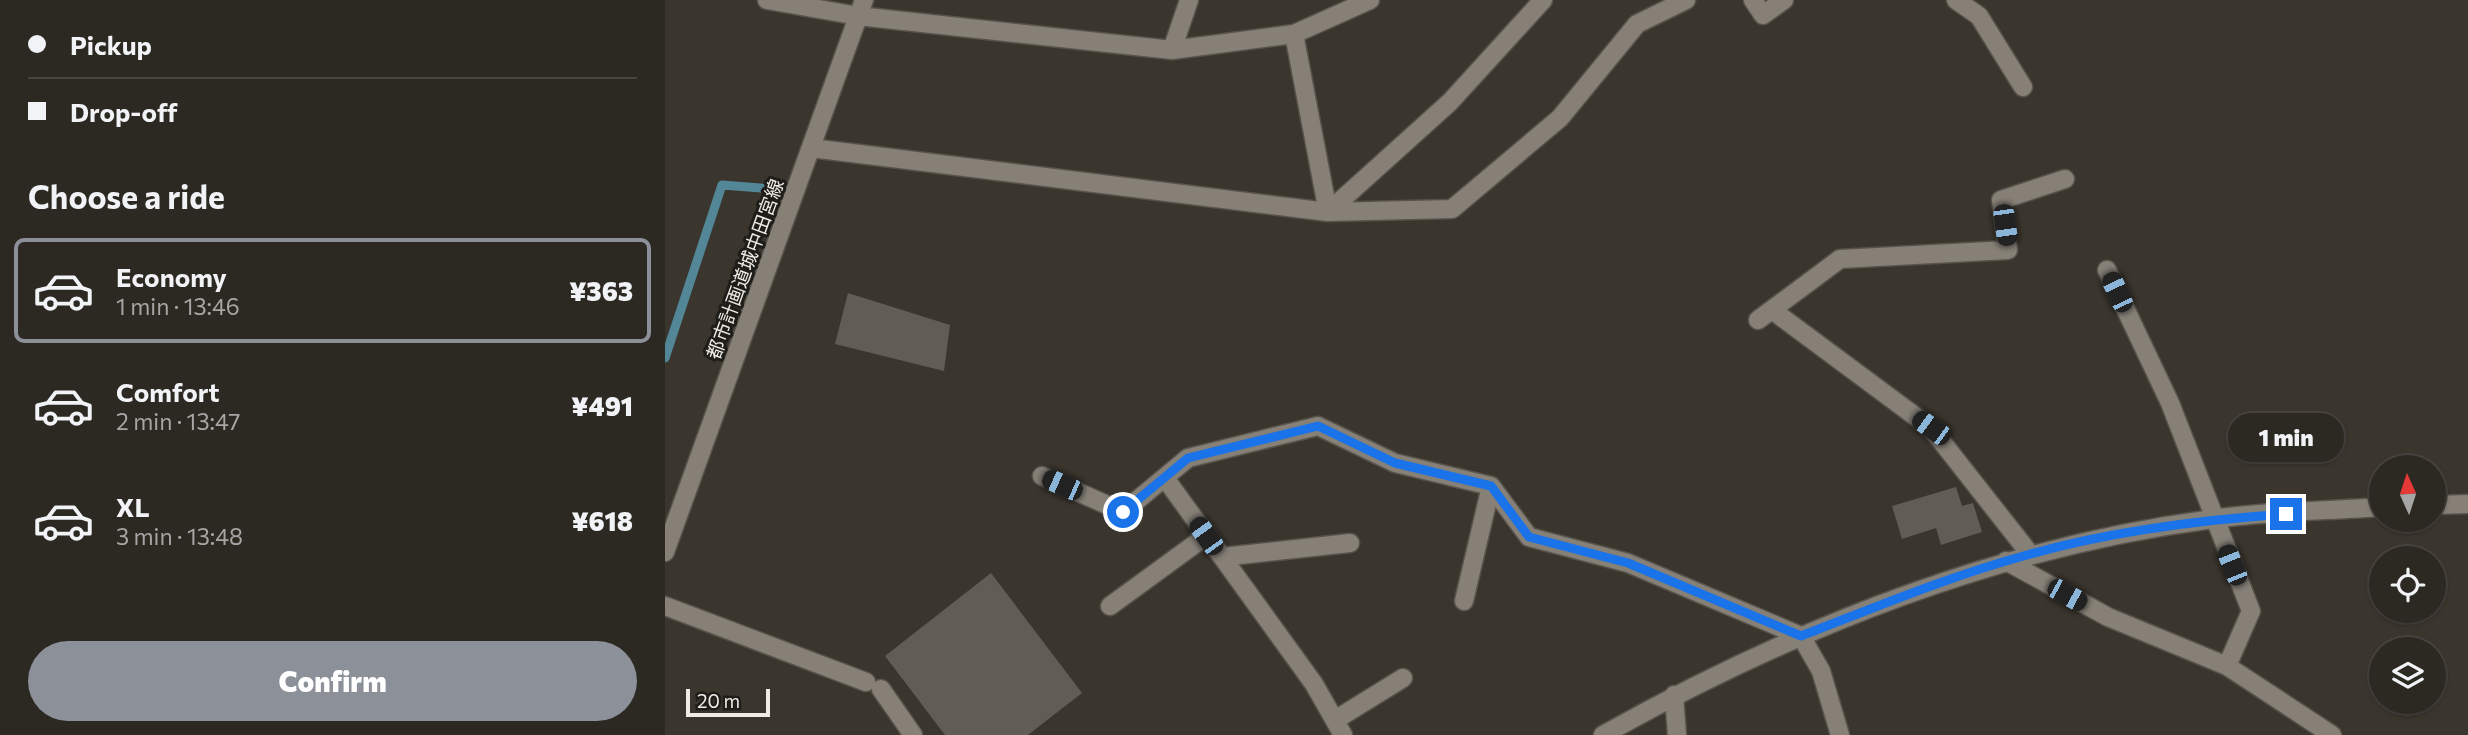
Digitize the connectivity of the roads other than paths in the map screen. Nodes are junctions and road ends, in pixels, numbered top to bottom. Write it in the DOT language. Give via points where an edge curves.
graph roads {
  1 [pos="767,0"];
  2 [pos="1189,0"];
  3 [pos="1370,0"];
  4 [pos="1543,0"];
  5 [pos="1686,0"];
  6 [pos="1753,0"];
  7 [pos="1784,0"];
  8 [pos="1956,0"];
  9 [pos="861,8"];
  10 [pos="1294,34"];
  11 [pos="1172,50"];
  12 [pos="2023,87"];
  13 [pos="811,148"];
  14 [pos="2065,179"];
  15 [pos="1328,212"];
  16 [pos="2107,270"];
  17 [pos="1042,476"];
  18 [pos="1165,478"];
  19 [pos="1491,486"];
  20 [pos="2468,504"];
  21 [pos="2447,505"];
  22 [pos="2369,508"];
  23 [pos="2214,519"];
  24 [pos="1206,536"];
  25 [pos="1350,543"];
  26 [pos="665,552"];
  27 [pos="2030,554"];
  28 [pos="1222,557"];
  29 [pos="2006,561"];
  30 [pos="1464,601"];
  31 [pos="665,606"];
  32 [pos="1110,606"];
  33 [pos="1801,636"];
  34 [pos="2227,666"];
  35 [pos="1403,678"];
  36 [pos="1674,695"];
  37 [pos="1339,728"];
  38 [pos="913,735"];
  39 [pos="1603,735"];
  40 [pos="1677,735"];
  41 [pos="1840,735"];
  42 [pos="2332,735"];
  1 -- 9 [label="street"];
  2 -- 11 [label="street"];
  3 -- 10 [label="street"];
  4 -- 15 [label="street" via="1450,102"];
  5 -- 15 [label="street" via="1637,24 1560,118 1453,209"];
  6 -- 7 [label="street" via="1763,15"];
  8 -- 12 [label="street" via="1979,16"];
  9 -- 11 [label="street"];
  9 -- 13 [label="street, 都市計画道城中田宮線"];
  10 -- 11 [label="street"];
  10 -- 15 [label="street"];
  13 -- 15 [label="street"];
  13 -- 26 [label="street, 都市計画道城中田宮線"];
  14 -- 27 [label="street" via="2001,200 2008,250 1840,259 1765,315 1931,428"];
  16 -- 23 [label="street" via="2170,403"];
  17 -- 18 [label="street" via="1123,512"];
  18 -- 19 [label="street" via="1188,458 1318,426 1395,463"];
  18 -- 24 [label="street"];
  19 -- 30 [label="street"];
  19 -- 33 [label="street" via="1529,537 1628,563"];
  20 -- 21 [label="street"];
  22 -- 23 [label="street"];
  23 -- 27 [label="street"];
  23 -- 34 [label="street" via="2251,611"];
  24 -- 28 [label="street"];
  24 -- 32 [label="street"];
  25 -- 28 [label="street"];
  27 -- 29 [label="street"];
  28 -- 37 [label="street" via="1314,684"];
  29 -- 33 [label="street"];
  29 -- 34 [label="street" via="2108,617"];
  31 -- 38 [label="street" via="873,685"];
  33 -- 36 [label="street"];
  33 -- 41 [label="street" via="1821,671"];
  34 -- 42 [label="street"];
  35 -- 37 [label="street"];
  36 -- 39 [label="street"];
  36 -- 40 [label="street"];
}
